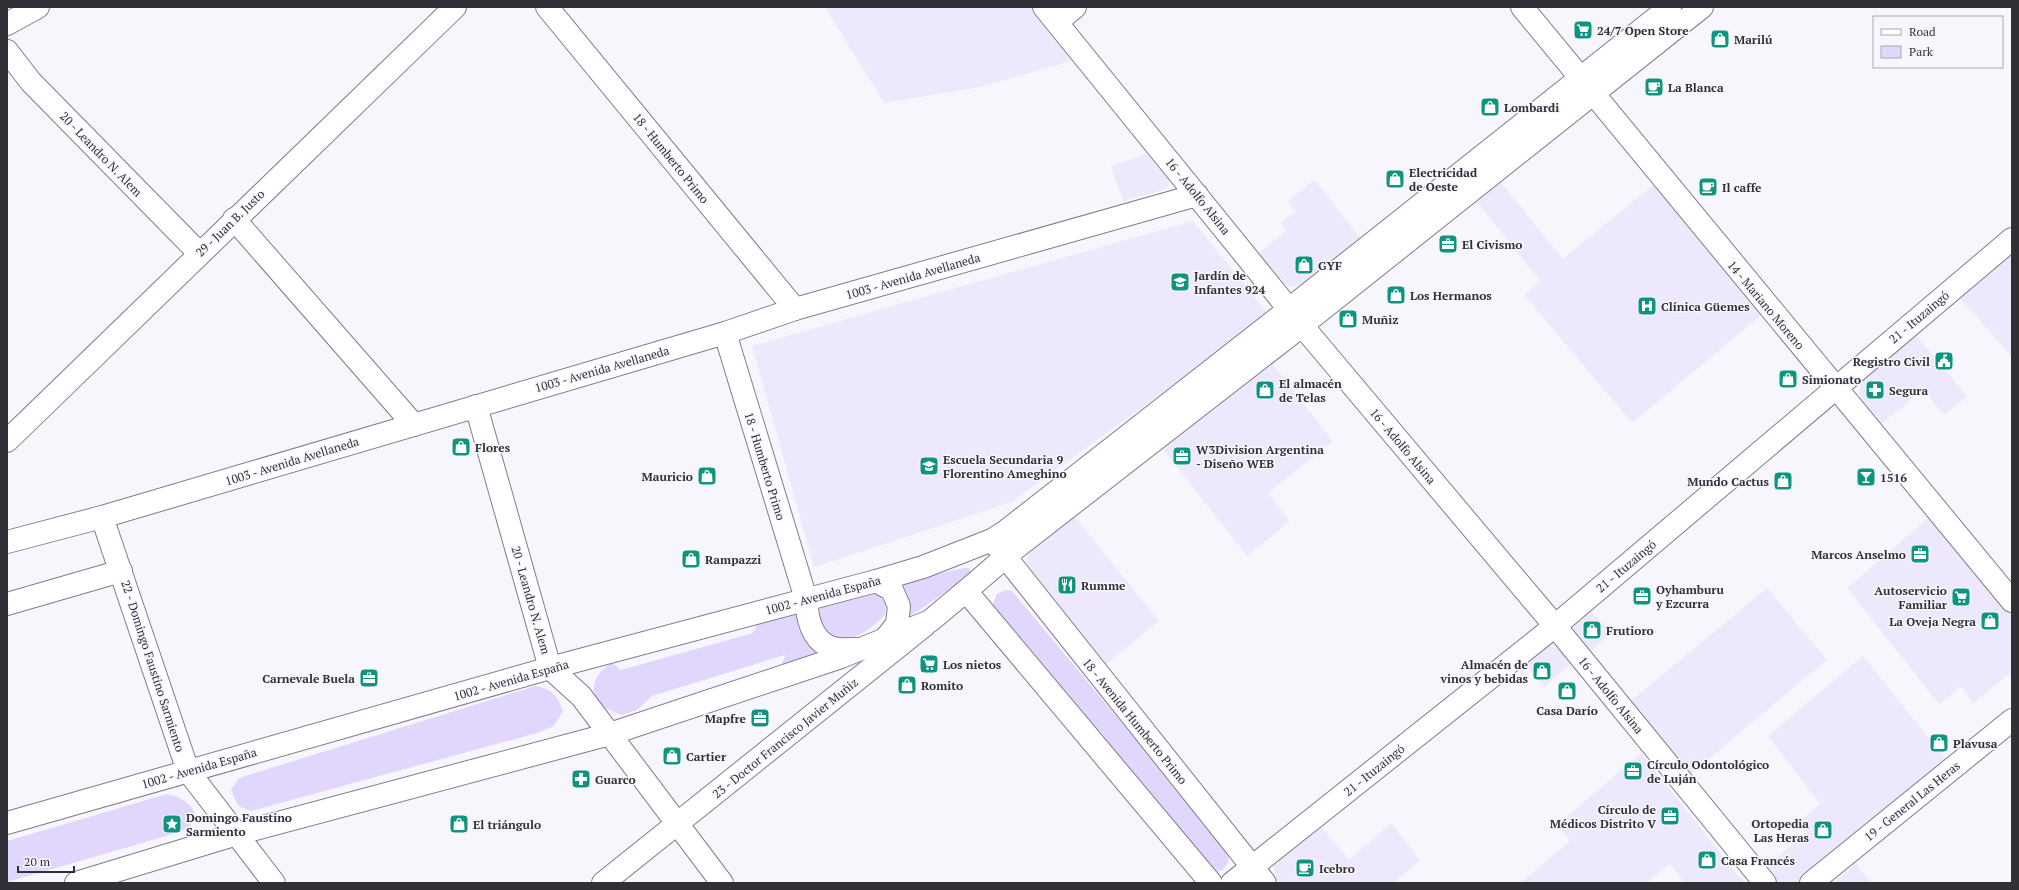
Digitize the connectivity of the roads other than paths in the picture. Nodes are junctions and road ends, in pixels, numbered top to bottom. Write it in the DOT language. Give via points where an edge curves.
graph roads {
  1 [pos="38,7"];
  2 [pos="455,7"];
  3 [pos="547,7"];
  4 [pos="1075,7"];
  5 [pos="1522,7"];
  6 [pos="1670,7"];
  7 [pos="1702,7"];
  8 [pos="1051,15"];
  9 [pos="7,24"];
  10 [pos="7,51"];
  11 [pos="1586,87"];
  12 [pos="1198,195"];
  13 [pos="234,220"];
  14 [pos="2012,239"];
  15 [pos="199,253"];
  16 [pos="795,309"];
  17 [pos="1296,317"];
  18 [pos="725,332"];
  19 [pos="1835,388"];
  20 [pos="476,406"];
  21 [pos="414,425"];
  22 [pos="7,441"];
  23 [pos="102,517"];
  24 [pos="992,540"];
  25 [pos="7,542"];
  26 [pos="1005,558"];
  27 [pos="121,571"];
  28 [pos="876,581"];
  29 [pos="966,591"];
  30 [pos="806,599"];
  31 [pos="2012,601"];
  32 [pos="7,604"];
  33 [pos="930,621"];
  34 [pos="1555,626"];
  35 [pos="886,638"];
  36 [pos="859,649"];
  37 [pos="550,668"];
  38 [pos="2012,720"];
  39 [pos="610,734"];
  40 [pos="188,771"];
  41 [pos="7,823"];
  42 [pos="677,825"];
  43 [pos="237,834"];
  44 [pos="1259,875"];
  45 [pos="76,883"];
  46 [pos="274,883"];
  47 [pos="603,883"];
  48 [pos="722,883"];
  49 [pos="1210,883"];
  50 [pos="1232,883"];
  51 [pos="1765,883"];
  52 [pos="1811,883"];
  1 -- 9 [label="street"];
  2 -- 13 [label="street, 29 - Juan B. Justo"];
  3 -- 16 [label="street, 18 - Humberto Primo"];
  4 -- 8 [label="street"];
  5 -- 11 [label="street, 14 - Mariano Moreno"];
  6 -- 11 [label="street"];
  7 -- 11 [label="street"];
  8 -- 12 [label="street, 16 - Adolfo Alsina"];
  10 -- 15 [label="street, 20 - Leandro N. Alem" via="31,82"];
  11 -- 17 [label="street"];
  11 -- 19 [label="street, 14 - Mariano Moreno"];
  12 -- 16 [label="street, 1003 - Avenida Avellaneda"];
  12 -- 17 [label="street, 16 - Adolfo Alsina"];
  13 -- 15 [label="street, 29 - Juan B. Justo"];
  13 -- 21 [label="street"];
  14 -- 19 [label="street, 21 - Ituzaingó"];
  15 -- 22 [label="street, 29 - Juan B. Justo"];
  16 -- 18 [label="street, 1003 - Avenida Avellaneda"];
  17 -- 24 [label="street, 1002 - Avenida España"];
  17 -- 26 [label="street, 23 - Doctor Francisco Javier Muñiz"];
  17 -- 34 [label="street, 16 - Adolfo Alsina"];
  18 -- 20 [label="street, 1003 - Avenida Avellaneda"];
  18 -- 30 [label="street, 18 - Humberto Primo"];
  19 -- 31 [label="street, 14 - Mariano Moreno"];
  19 -- 34 [label="street, 21 - Ituzaingó"];
  20 -- 21 [label="street, 1003 - Avenida Avellaneda"];
  20 -- 37 [label="street, 20 - Leandro N. Alem"];
  21 -- 23 [label="street, 1003 - Avenida Avellaneda"];
  23 -- 25 [label="street, 1003 - Avenida Avellaneda"];
  23 -- 27 [label="street, 22 - Domingo Faustino Sarmiento"];
  24 -- 26 [label="street"];
  24 -- 28 [label="street, 1002 - Avenida España" via="923,567"];
  26 -- 29 [label="street, 23 - Doctor Francisco Javier Muñiz"];
  26 -- 44 [label="street, 18 - Avenida Humberto Primo"];
  27 -- 32 [label="street"];
  27 -- 40 [label="street, 22 - Domingo Faustino Sarmiento"];
  28 -- 30 [label="street, 1002 - Avenida España"];
  28 -- 35 [label="street" via="892,590 899,606 897,624"];
  29 -- 33 [label="street, 23 - Doctor Francisco Javier Muñiz"];
  29 -- 49 [label="street"];
  30 -- 36 [label="street" via="811,627 821,643 834,648"];
  30 -- 37 [label="street, 1002 - Avenida España"];
  33 -- 35 [label="street"];
  33 -- 42 [label="street, 23 - Doctor Francisco Javier Muñiz"];
  34 -- 44 [label="street, 21 - Ituzaingó"];
  34 -- 51 [label="street, 16 - Adolfo Alsina"];
  35 -- 36 [label="street"];
  36 -- 39 [label="street"];
  37 -- 39 [label="street, 20 - Leandro N. Alem" via="581,696"];
  37 -- 40 [label="street, 1002 - Avenida España"];
  38 -- 52 [label="street, 19 - General Las Heras"];
  39 -- 42 [label="street, 20 - Leandro N. Alem"];
  39 -- 43 [label="street"];
  40 -- 41 [label="street, 1002 - Avenida España"];
  40 -- 43 [label="street, 22 - Domingo Faustino Sarmiento"];
  42 -- 47 [label="street, 23 - Doctor Francisco Javier Muñiz"];
  42 -- 48 [label="street, 20 - Leandro N. Alem"];
  43 -- 45 [label="street"];
  43 -- 46 [label="street, 22 - Domingo Faustino Sarmiento"];
  44 -- 50 [label="street, 21 - Ituzaingó"];
}
